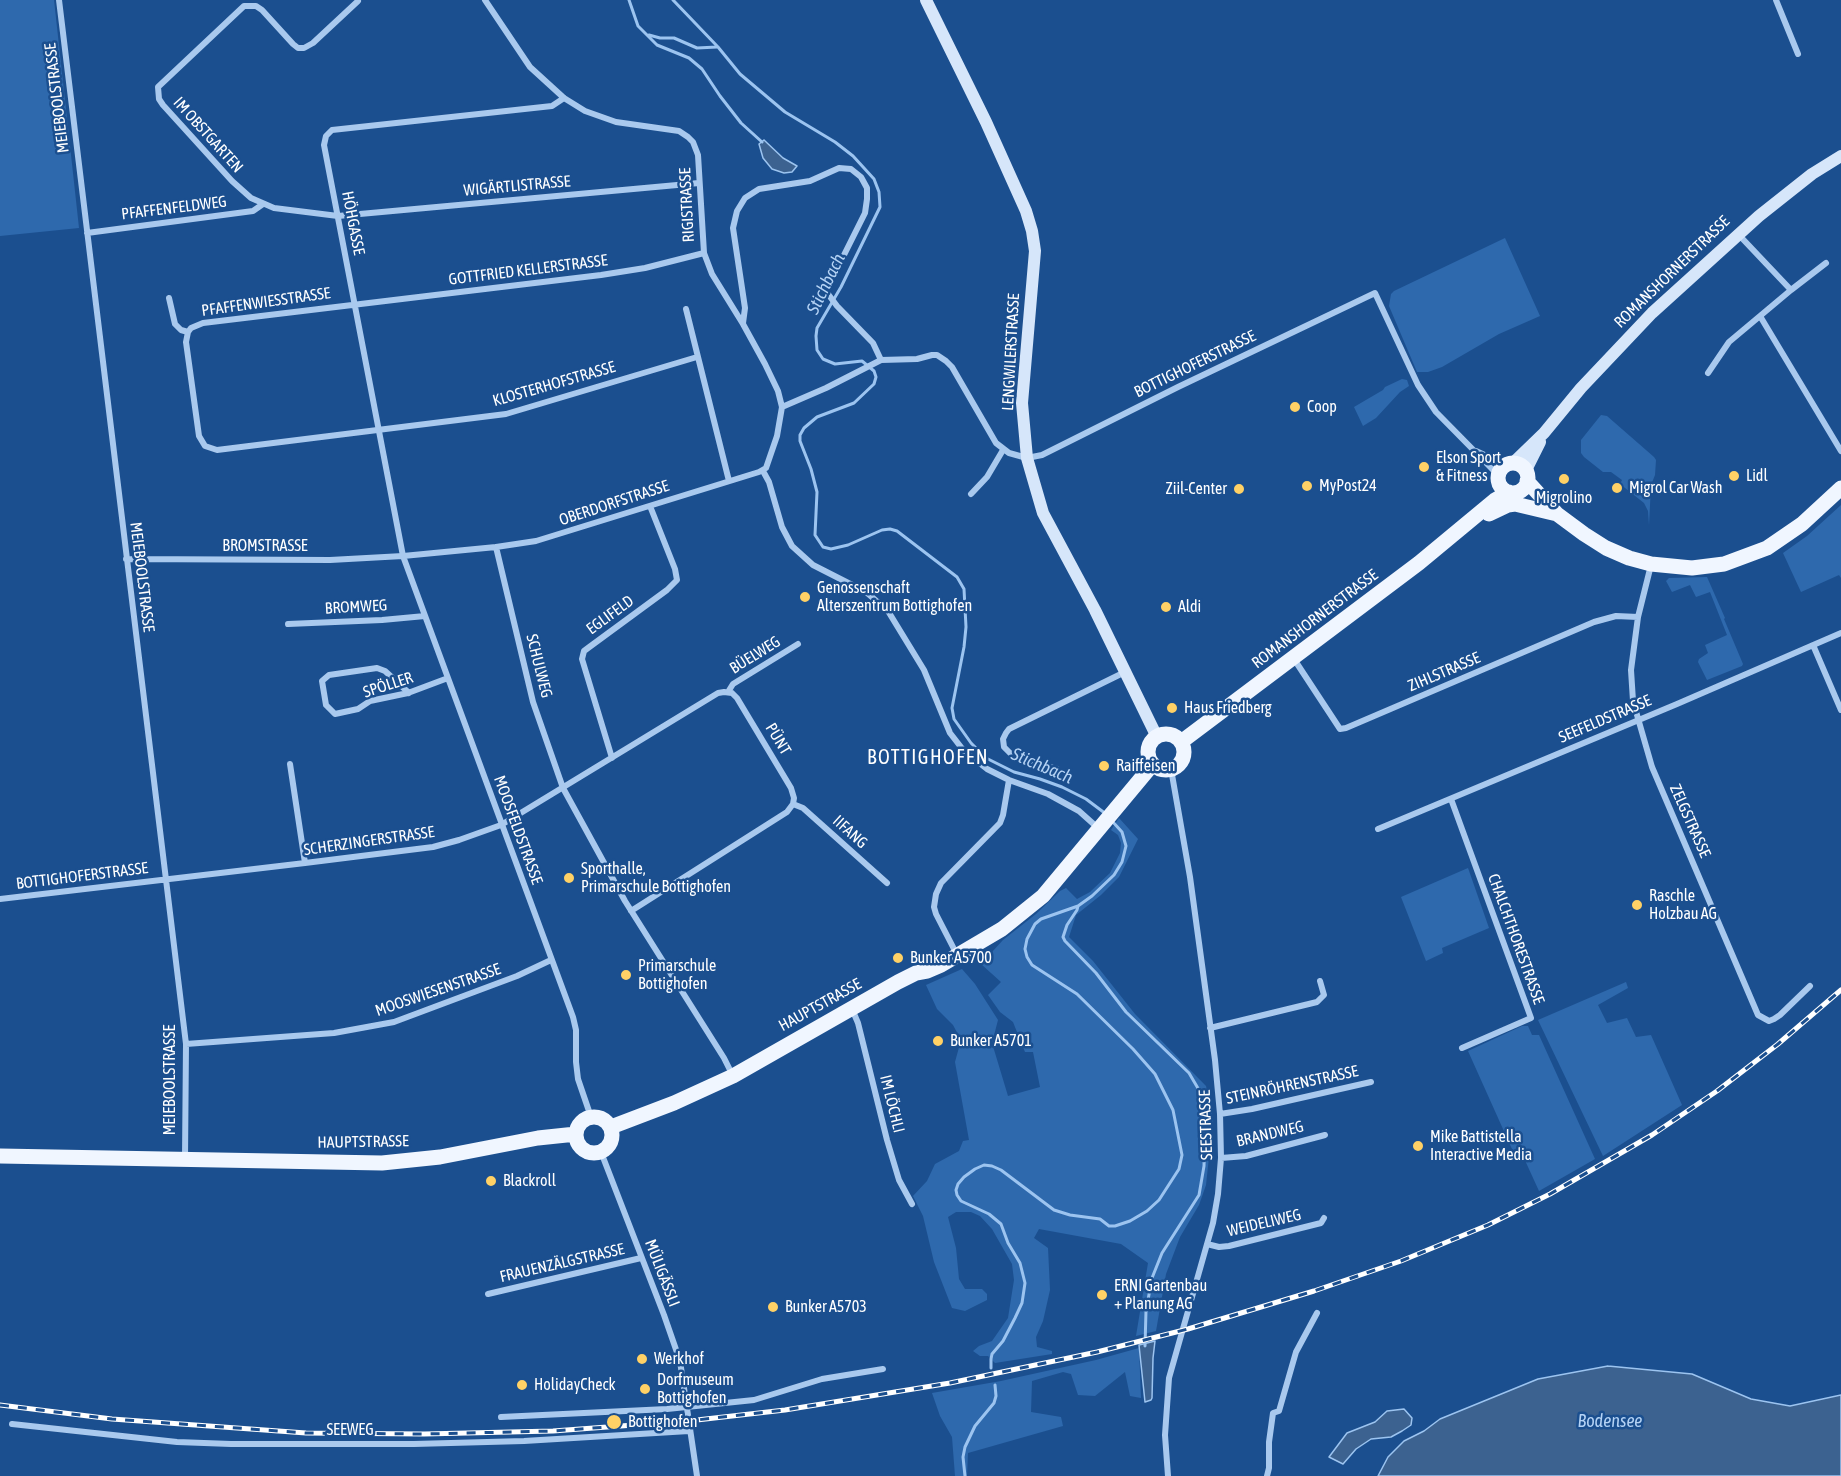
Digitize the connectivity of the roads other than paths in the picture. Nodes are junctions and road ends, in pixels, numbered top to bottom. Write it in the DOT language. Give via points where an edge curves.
graph roads {
  1 [pos="59,0"];
  2 [pos="485,0"];
  3 [pos="926,0"];
  4 [pos="1776,0"];
  5 [pos="358,1"];
  6 [pos="255,3"];
  7 [pos="1798,54"];
  8 [pos="564,98"];
  9 [pos="1841,156"];
  10 [pos="699,183"];
  11 [pos="263,204"];
  12 [pos="338,216"];
  13 [pos="87,233"];
  14 [pos="1738,234"];
  15 [pos="704,253"];
  16 [pos="1826,263"];
  17 [pos="1791,290"];
  18 [pos="169,298"];
  19 [pos="355,304"];
  20 [pos="686,309"];
  21 [pos="1760,315"];
  22 [pos="743,324"];
  23 [pos="188,332"];
  24 [pos="697,357"];
  25 [pos="881,360"];
  26 [pos="1708,374"];
  27 [pos="783,407"];
  28 [pos="379,430"];
  29 [pos="1471,447"];
  30 [pos="1003,450"];
  31 [pos="1841,451"];
  32 [pos="1027,458"];
  33 [pos="763,471"];
  34 [pos="1512,478"];
  35 [pos="729,481"];
  36 [pos="1841,488"];
  37 [pos="972,494"];
  38 [pos="650,506"];
  39 [pos="1552,509"];
  40 [pos="1465,525"];
  41 [pos="496,547"];
  42 [pos="403,556"];
  43 [pos="126,559"];
  44 [pos="1651,564"];
  45 [pos="425,616"];
  46 [pos="1638,617"];
  47 [pos="288,624"];
  48 [pos="1841,633"];
  49 [pos="798,644"];
  50 [pos="1813,645"];
  51 [pos="1293,657"];
  52 [pos="1126,672"];
  53 [pos="448,678"];
  54 [pos="728,692"];
  55 [pos="409,693"];
  56 [pos="1841,710"];
  57 [pos="1638,720"];
  58 [pos="1157,737"];
  59 [pos="1180,742"];
  60 [pos="612,758"];
  61 [pos="290,764"];
  62 [pos="1152,764"];
  63 [pos="1057,769"];
  64 [pos="1171,769"];
  65 [pos="1009,780"];
  66 [pos="563,788"];
  67 [pos="1450,799"];
  68 [pos="793,804"];
  69 [pos="1104,821"];
  70 [pos="501,825"];
  71 [pos="1378,829"];
  72 [pos="305,863"];
  73 [pos="1058,876"];
  74 [pos="166,880"];
  75 [pos="887,884"];
  76 [pos="0,899"];
  77 [pos="631,911"];
  78 [pos="954,948"];
  79 [pos="552,960"];
  80 [pos="916,974"];
  81 [pos="1320,981"];
  82 [pos="1810,986"];
  83 [pos="851,1008"];
  84 [pos="1210,1028"];
  85 [pos="186,1044"];
  86 [pos="1462,1048"];
  87 [pos="733,1076"];
  88 [pos="1371,1082"];
  89 [pos="1220,1114"];
  90 [pos="591,1117"];
  91 [pos="611,1127"];
  92 [pos="576,1134"];
  93 [pos="1325,1135"];
  94 [pos="601,1152"];
  95 [pos="0,1156"];
  96 [pos="185,1158"];
  97 [pos="1221,1158"];
  98 [pos="912,1204"];
  99 [pos="1324,1218"];
  100 [pos="1207,1244"];
  101 [pos="641,1258"];
  102 [pos="488,1294"];
  103 [pos="1317,1314"];
  104 [pos="883,1369"];
  105 [pos="686,1408"];
  106 [pos="501,1417"];
  107 [pos="12,1424"];
  108 [pos="689,1431"];
  109 [pos="697,1476"];
  110 [pos="1168,1476"];
  111 [pos="1267,1476"];
  1 -- 13 [label="street, MEIEBOOLSTRASSE"];
  2 -- 8 [label="street, RIGISTRASSE" via="530,67"];
  3 -- 32 [label="street, LENGWILERSTRASSE" via="986,122 1032,231 1035,251 1022,403"];
  4 -- 7 [label="street"];
  5 -- 6 [label="street, IM OBSTGARTEN" via="304,48 293,44"];
  6 -- 11 [label="street, IM OBSTGARTEN" via="240,9 164,80 158,93 163,105 232,182"];
  8 -- 10 [label="street, RIGISTRASSE" via="585,111 616,122 684,133 697,148"];
  8 -- 12 [label="street, HÖHGASSE" via="552,106 332,130 324,145"];
  9 -- 14 [label="street, ROMANSHORNERSTRASSE" via="1783,196"];
  10 -- 12 [label="street, WIGÄRTLISTRASSE"];
  10 -- 15 [label="street, RIGISTRASSE"];
  11 -- 12 [label="street, IM OBSTGARTEN"];
  11 -- 13 [label="street, PFAFFENFELDWEG" via="253,211"];
  12 -- 19 [label="street, HÖHGASSE"];
  13 -- 43 [label="street, MEIEBOOLSTRASSE"];
  14 -- 17 [label="street"];
  14 -- 34 [label="street, ROMANSHORNERSTRASSE" via="1647,318 1581,388"];
  15 -- 19 [label="street, GOTTFRIED KELLERSTRASSE" via="634,270"];
  15 -- 22 [label="street, RIGISTRASSE" via="712,274"];
  16 -- 17 [label="street"];
  17 -- 21 [label="street"];
  18 -- 23 [label="street" via="175,324"];
  19 -- 23 [label="street, PFAFFENWIESSTRASSE" via="203,323"];
  19 -- 28 [label="street, HÖHGASSE"];
  20 -- 24 [label="street"];
  21 -- 26 [label="street" via="1729,342"];
  21 -- 31 [label="street"];
  22 -- 25 [label="street" via="745,308 733,228 745,198 759,189 810,181 839,168 851,169 867,188 865,213 826,281 825,290 873,343"];
  22 -- 27 [label="street, RIGISTRASSE"];
  23 -- 28 [label="street, PFAFFENWIESSTRASSE" via="186,342 199,436 208,448"];
  24 -- 28 [label="street, KLOSTERHOFSTRASSE" via="506,414"];
  24 -- 35 [label="street"];
  25 -- 27 [label="street"];
  25 -- 30 [label="street" via="941,357 952,367"];
  27 -- 33 [label="street"];
  28 -- 42 [label="street, HÖHGASSE"];
  29 -- 32 [label="street, BOTTIGHOFERSTRASSE" via="1436,412 1418,385 1374,293 1042,455"];
  29 -- 34 [label="street"];
  29 -- 34 [label="street"];
  30 -- 32 [label="street"];
  30 -- 37 [label="street"];
  32 -- 52 [label="street, LENGWILERSTRASSE" via="1043,513"];
  33 -- 35 [label="street, OBERDORFSTRASSE"];
  33 -- 65 [label="street" via="792,546 813,565 883,604 924,670 956,743 974,760"];
  34 -- 39 [label="main road"];
  34 -- 40 [label="main road, ROMANSHORNERSTRASSE"];
  35 -- 38 [label="street, OBERDORFSTRASSE"];
  36 -- 44 [label="main road" via="1787,536 1757,553 1724,564 1692,568"];
  38 -- 41 [label="street, OBERDORFSTRASSE" via="536,542"];
  38 -- 60 [label="street, EGLIFELD" via="677,579 584,651 582,659"];
  39 -- 40 [label="main road" via="1508,505"];
  39 -- 44 [label="main road" via="1605,548"];
  40 -- 51 [label="main road, ROMANSHORNERSTRASSE"];
  41 -- 42 [label="street, OBERDORFSTRASSE"];
  41 -- 66 [label="street, SCHULWEG" via="533,702"];
  42 -- 43 [label="street, BROMSTRASSE" via="330,560"];
  42 -- 45 [label="street, MOOSFELDSTRASSE"];
  43 -- 74 [label="street, MEIEBOOLSTRASSE"];
  44 -- 46 [label="street, ZELGSTRASSE"];
  45 -- 47 [label="street, BROMWEG"];
  45 -- 53 [label="street, MOOSFELDSTRASSE"];
  46 -- 51 [label="street, ZIHLSTRASSE" via="1616,616 1594,622 1340,729"];
  46 -- 57 [label="street, ZELGSTRASSE" via="1631,670"];
  48 -- 50 [label="street, SEEFELDSTRASSE"];
  49 -- 54 [label="street, BÜELWEG" via="734,684"];
  50 -- 56 [label="street"];
  50 -- 57 [label="street, SEEFELDSTRASSE"];
  51 -- 59 [label="main road, ROMANSHORNERSTRASSE"];
  52 -- 58 [label="street, LENGWILERSTRASSE"];
  52 -- 63 [label="street" via="1006,733 1004,747 1011,754"];
  53 -- 55 [label="street, SPÖLLER"];
  53 -- 70 [label="street, MOOSFELDSTRASSE"];
  54 -- 60 [label="street" via="718,693"];
  54 -- 68 [label="street, PÜNT" via="737,698 791,788"];
  55 -- 55 [label="street, SPÖLLER" via="335,714 326,705 322,686 329,675 382,669"];
  57 -- 67 [label="street, SEEFELDSTRASSE"];
  57 -- 82 [label="street, ZELGSTRASSE" via="1652,767 1758,1015 1769,1021 1774,1019"];
  58 -- 59 [label="main road" via="1170,735"];
  58 -- 62 [label="main road" via="1149,747"];
  59 -- 64 [label="main road" via="1184,756"];
  60 -- 66 [label="street"];
  61 -- 72 [label="street"];
  62 -- 64 [label="main road"];
  62 -- 69 [label="main road, HAUPTSTRASSE"];
  64 -- 84 [label="street, SEESTRASSE"];
  65 -- 69 [label="street"];
  65 -- 78 [label="street" via="1000,823 941,883 936,894 936,914"];
  66 -- 70 [label="street, SCHERZINGERSTRASSE"];
  66 -- 77 [label="street, SCHULWEG"];
  67 -- 71 [label="street, SEEFELDSTRASSE"];
  67 -- 86 [label="street, CHALCHTHORESTRASSE" via="1531,1018"];
  68 -- 75 [label="street, IIFANG" via="803,808"];
  68 -- 77 [label="street" via="787,812"];
  69 -- 73 [label="main road, HAUPTSTRASSE"];
  70 -- 72 [label="street, SCHERZINGERSTRASSE" via="433,847"];
  70 -- 79 [label="street, MOOSFELDSTRASSE"];
  72 -- 74 [label="street, SCHERZINGERSTRASSE"];
  73 -- 78 [label="main road, HAUPTSTRASSE" via="1011,914"];
  73 -- 80 [label="main road, HAUPTSTRASSE" via="1042,896 1002,929 940,965"];
  74 -- 76 [label="street, BOTTIGHOFERSTRASSE"];
  74 -- 85 [label="street, MEIEBOOLSTRASSE"];
  77 -- 87 [label="street, SCHULWEG"];
  78 -- 80 [label="main road, HAUPTSTRASSE"];
  79 -- 85 [label="street, MOOSWIESENSTRASSE" via="394,1022 334,1033"];
  79 -- 90 [label="street, MOOSFELDSTRASSE" via="575,1022 578,1079"];
  80 -- 83 [label="main road, HAUPTSTRASSE"];
  81 -- 84 [label="street" via="1324,995 1317,1002"];
  83 -- 87 [label="main road, HAUPTSTRASSE"];
  83 -- 98 [label="street, IM LÖCHLI" via="899,1180"];
  84 -- 89 [label="street, SEESTRASSE"];
  85 -- 96 [label="street, MEIEBOOLSTRASSE"];
  87 -- 91 [label="main road, HAUPTSTRASSE"];
  88 -- 89 [label="street, STEINRÖHRENSTRASSE"];
  89 -- 97 [label="street, SEESTRASSE"];
  90 -- 91 [label="main road" via="600,1118"];
  90 -- 92 [label="main road" via="582,1121"];
  91 -- 94 [label="main road" via="610,1144"];
  92 -- 94 [label="main road" via="584,1149"];
  92 -- 96 [label="main road, HAUPTSTRASSE" via="382,1163"];
  93 -- 97 [label="street, BRANDWEG"];
  94 -- 101 [label="street, MÜLIGÄSSLI"];
  95 -- 96 [label="main road, HAUPTSTRASSE"];
  97 -- 100 [label="street, SEESTRASSE" via="1216,1208"];
  99 -- 100 [label="street, WEIDELIWEG" via="1321,1223 1230,1246"];
  100 -- 110 [label="street, SEESTRASSE" via="1169,1378 1165,1435"];
  101 -- 102 [label="street, FRAUENZÄLGSTRASSE"];
  101 -- 105 [label="street, MÜLIGÄSSLI" via="680,1361"];
  103 -- 111 [label="street" via="1296,1352 1279,1411 1273,1413"];
  104 -- 105 [label="street" via="822,1379 754,1400"];
  105 -- 106 [label="street"];
  105 -- 108 [label="street, MÜLIGÄSSLI"];
  107 -- 108 [label="street, SEEWEG" via="231,1444 488,1442"];
  108 -- 109 [label="street, MÜLIGÄSSLI"];
}
